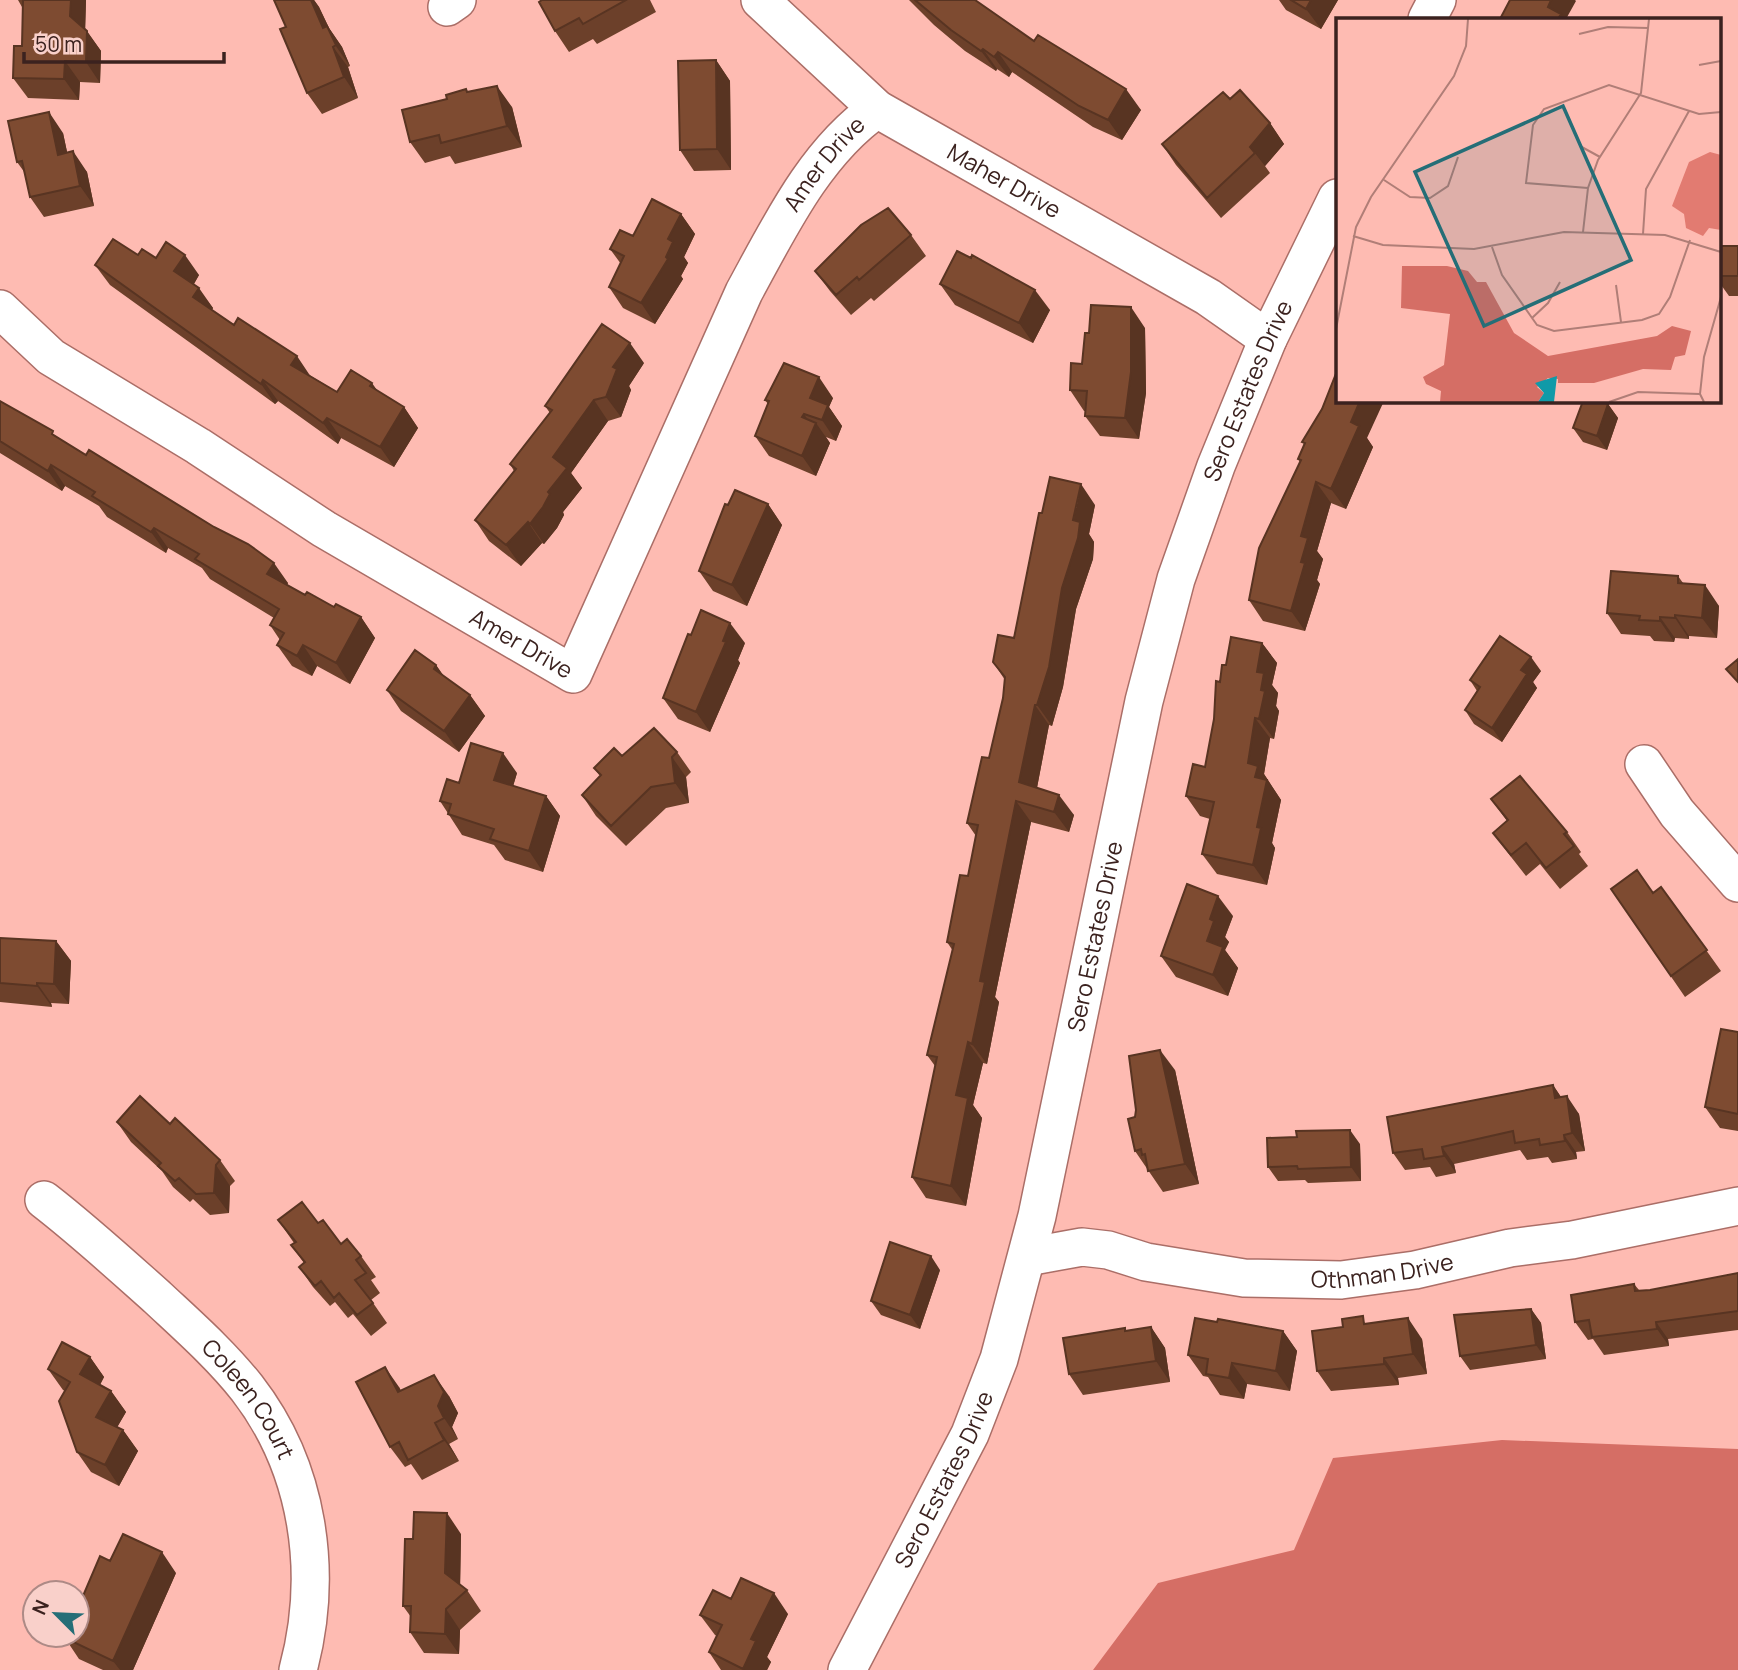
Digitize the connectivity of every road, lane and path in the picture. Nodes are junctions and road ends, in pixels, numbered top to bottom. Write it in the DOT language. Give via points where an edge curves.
graph roads {
  1 [pos="760,0"];
  2 [pos="1437,0"];
  3 [pos="1428,18"];
  4 [pos="877,108"];
  5 [pos="1336,200"];
  6 [pos="0,309"];
  7 [pos="1268,339"];
  8 [pos="1644,764"];
  9 [pos="1738,883"];
  10 [pos="44,1200"];
  11 [pos="1738,1206"];
  12 [pos="1027,1257"];
  13 [pos="298,1670"];
  14 [pos="847,1670"];
  1 -- 4 [label="street, Maher Drive"];
  2 -- 3 [label="street"];
  4 -- 6 [label="street, Amer Drive" via="819,168 756,270 573,674 324,528 62,365"];
  4 -- 7 [label="street, Maher Drive" via="1208,297"];
  5 -- 7 [label="street, Sero Estates Drive"];
  7 -- 12 [label="street, Sero Estates Drive" via="1216,466 1172,593 1141,714"];
  8 -- 9 [label="street" via="1677,813"];
  10 -- 13 [label="street, Coleen Court" via="214,1350 271,1424 289,1461 309,1542 312,1586"];
  11 -- 12 [label="street, Othman Drive" via="1415,1270 1341,1280 1244,1278 1082,1247"];
  12 -- 14 [label="street, Sero Estates Drive" via="999,1359 970,1434"];
}
